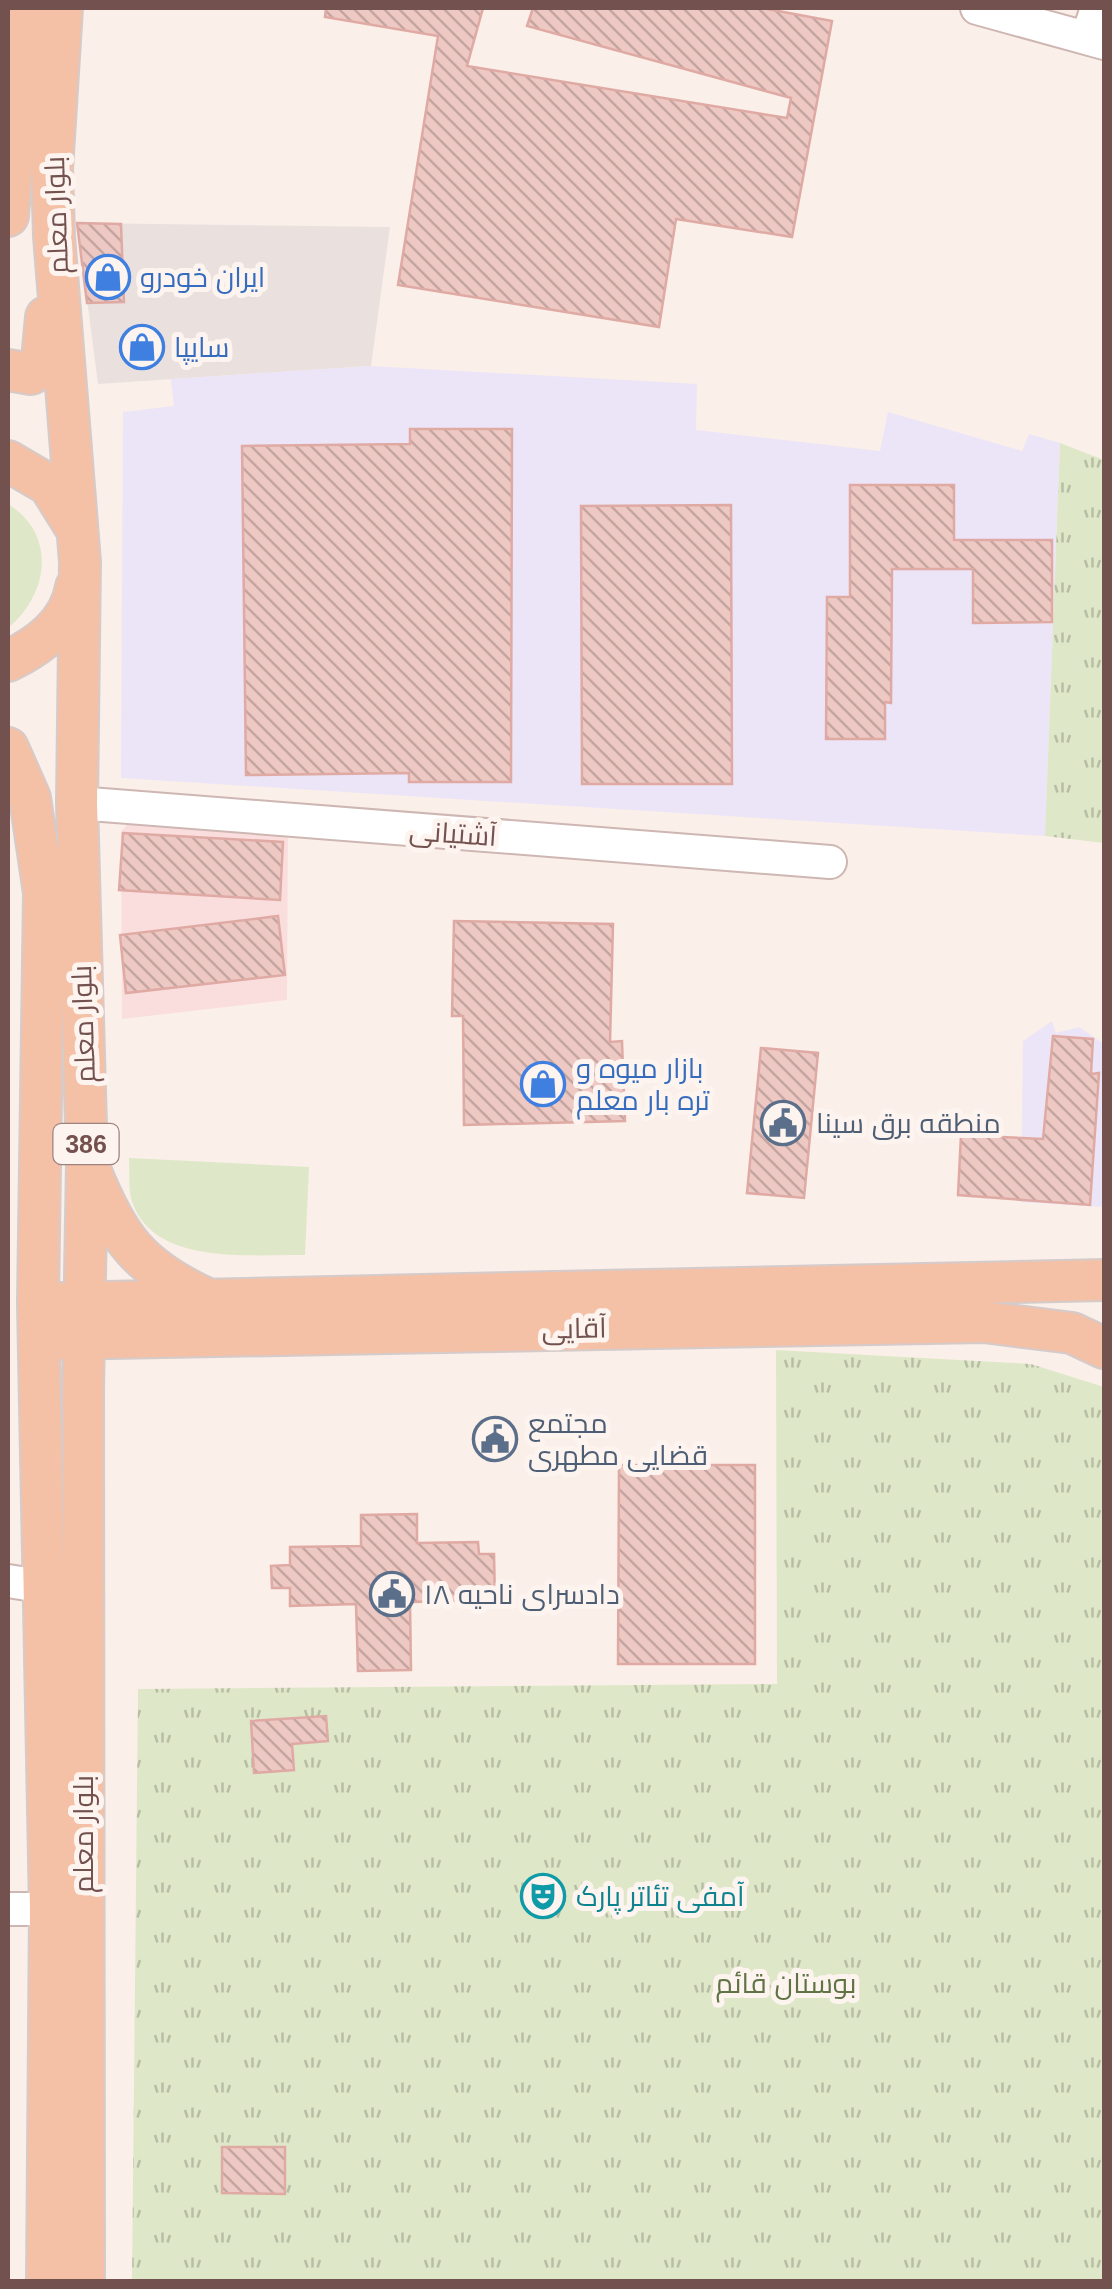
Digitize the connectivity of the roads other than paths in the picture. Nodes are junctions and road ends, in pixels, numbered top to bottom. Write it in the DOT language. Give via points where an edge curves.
graph roads {
  1 [pos="24,8"];
  2 [pos="62,8"];
  3 [pos="977,8"];
  4 [pos="1096,29"];
  5 [pos="8,216"];
  6 [pos="54,236"];
  7 [pos="8,370"];
  8 [pos="8,461"];
  9 [pos="80,562"];
  10 [pos="8,661"];
  11 [pos="8,748"];
  12 [pos="76,803"];
  13 [pos="830,862"];
  14 [pos="87,1163"];
  15 [pos="1104,1280"];
  16 [pos="214,1301"];
  17 [pos="84,1320"];
  18 [pos="39,1321"];
  19 [pos="139,1338"];
  20 [pos="1104,1348"];
  21 [pos="83,1390"];
  22 [pos="24,1584"];
  23 [pos="8,1909"];
  24 [pos="50,1909"];
  25 [pos="47,2282"];
  26 [pos="84,2282"];
  1 -- 5 [label="main road, بلوار معلم"];
  2 -- 6 [label="main road, بلوار معلم / 386"];
  3 -- 4 [label="street"];
  6 -- 7 [label="main road" via="42,360 31,374"];
  6 -- 9 [label="main road, بلوار معلم / 386"];
  8 -- 9 [label="main road" via="49,485 66,508"];
  9 -- 10 [label="main road" via="75,595 59,625"];
  9 -- 12 [label="main road, بلوار معلم / 386"];
  11 -- 18 [label="main road, بلوار معلم / 386" via="30,798 44,892"];
  12 -- 13 [label="street, آشتیانی"];
  12 -- 14 [label="main road, بلوار معلم / 386"];
  14 -- 16 [label="main road" via="136,1256 170,1282"];
  14 -- 17 [label="main road, بلوار معلم / 386"];
  15 -- 16 [label="main road, آقایی"];
  16 -- 17 [label="main road, آقایی"];
  17 -- 18 [label="main road, آقایی"];
  17 -- 19 [label="main road, آقایی"];
  17 -- 21 [label="main road, بلوار معلم / 386"];
  18 -- 22 [label="main road, بلوار معلم / 386"];
  19 -- 20 [label="main road, آقایی" via="984,1322 1072,1333"];
  19 -- 21 [label="main road" via="102,1362"];
  21 -- 26 [label="main road, بلوار معلم / 386"];
  22 -- 24 [label="main road, بلوار معلم / 386"];
  23 -- 24 [label="street"];
  24 -- 25 [label="main road, بلوار معلم / 386"];
}
